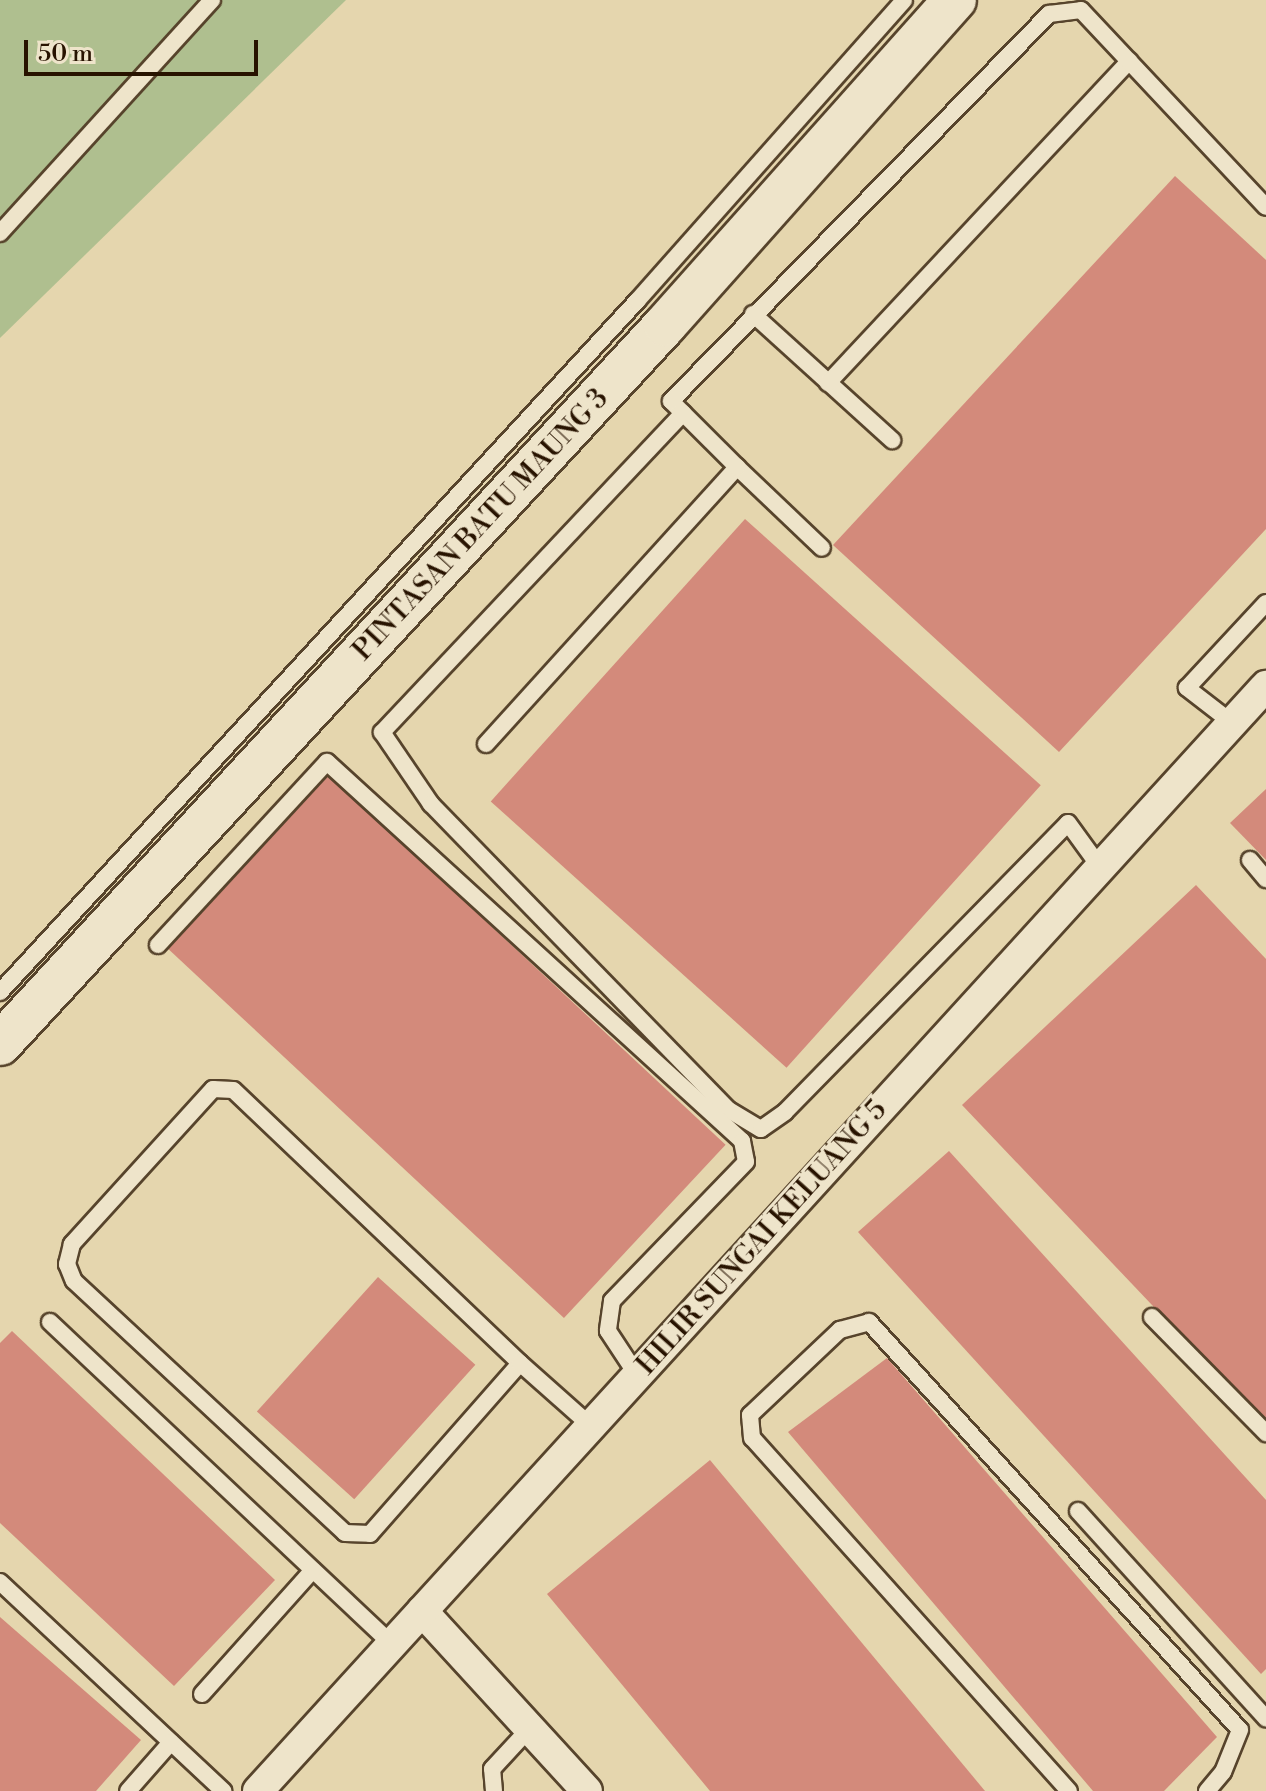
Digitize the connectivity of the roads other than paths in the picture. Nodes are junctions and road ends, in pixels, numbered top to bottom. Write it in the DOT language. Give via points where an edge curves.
graph roads {
  1 [pos="212,0"];
  2 [pos="904,0"];
  3 [pos="955,0"];
  4 [pos="1129,61"];
  5 [pos="1266,207"];
  6 [pos="0,233"];
  7 [pos="753,314"];
  8 [pos="828,383"];
  9 [pos="683,413"];
  10 [pos="892,440"];
  11 [pos="737,467"];
  12 [pos="822,548"];
  13 [pos="1266,603"];
  14 [pos="1266,686"];
  15 [pos="1231,722"];
  16 [pos="486,744"];
  17 [pos="1250,860"];
  18 [pos="1100,867"];
  19 [pos="1266,879"];
  20 [pos="158,945"];
  21 [pos="0,992"];
  22 [pos="0,1044"];
  23 [pos="1152,1317"];
  24 [pos="50,1322"];
  25 [pos="520,1363"];
  26 [pos="637,1375"];
  27 [pos="591,1426"];
  28 [pos="1266,1433"];
  29 [pos="1078,1511"];
  30 [pos="313,1570"];
  31 [pos="0,1582"];
  32 [pos="422,1611"];
  33 [pos="392,1644"];
  34 [pos="202,1694"];
  35 [pos="1266,1718"];
  36 [pos="530,1728"];
  37 [pos="171,1742"];
  38 [pos="128,1791"];
  39 [pos="223,1791"];
  40 [pos="258,1791"];
  41 [pos="494,1791"];
  42 [pos="587,1791"];
  43 [pos="1069,1791"];
  44 [pos="1207,1791"];
  1 -- 6 [label="lane"];
  2 -- 21 [label="lane" via="637,301"];
  3 -- 22 [label="street, PINTASAN BATU MAUNG 3" via="665,325"];
  4 -- 5 [label="lane"];
  4 -- 7 [label="lane" via="1081,10 1049,14 794,279"];
  4 -- 8 [label="lane"];
  7 -- 8 [label="lane"];
  7 -- 9 [label="lane" via="671,401"];
  8 -- 10 [label="lane"];
  9 -- 11 [label="lane"];
  9 -- 18 [label="lane" via="382,732 431,804 729,1110 761,1129 785,1112 1068,823"];
  11 -- 12 [label="lane"];
  11 -- 16 [label="lane"];
  13 -- 15 [label="lane" via="1187,688"];
  14 -- 15 [label="street, HILIR SUNGAI KELUANG 5"];
  15 -- 18 [label="street, HILIR SUNGAI KELUANG 5"];
  17 -- 19 [label="lane"];
  18 -- 26 [label="street, HILIR SUNGAI KELUANG 5"];
  20 -- 26 [label="lane" via="327,762 742,1141 746,1162 612,1301 608,1331"];
  23 -- 28 [label="lane"];
  24 -- 30 [label="lane"];
  25 -- 25 [label="lane" via="370,1534 345,1533 74,1281 67,1264 72,1244 213,1089 233,1090"];
  25 -- 27 [label="lane"];
  26 -- 27 [label="street, HILIR SUNGAI KELUANG 5"];
  27 -- 32 [label="street, HILIR SUNGAI KELUANG 5"];
  29 -- 35 [label="lane"];
  30 -- 33 [label="lane"];
  30 -- 34 [label="lane"];
  31 -- 37 [label="lane"];
  32 -- 33 [label="street, HILIR SUNGAI KELUANG 5"];
  32 -- 36 [label="street"];
  33 -- 40 [label="street, HILIR SUNGAI KELUANG 5"];
  36 -- 41 [label="lane" via="492,1769"];
  36 -- 42 [label="street"];
  37 -- 38 [label="lane"];
  37 -- 39 [label="lane"];
  43 -- 44 [label="lane" via="752,1438 750,1415 840,1330 869,1322 1240,1730 1223,1772"];
}
